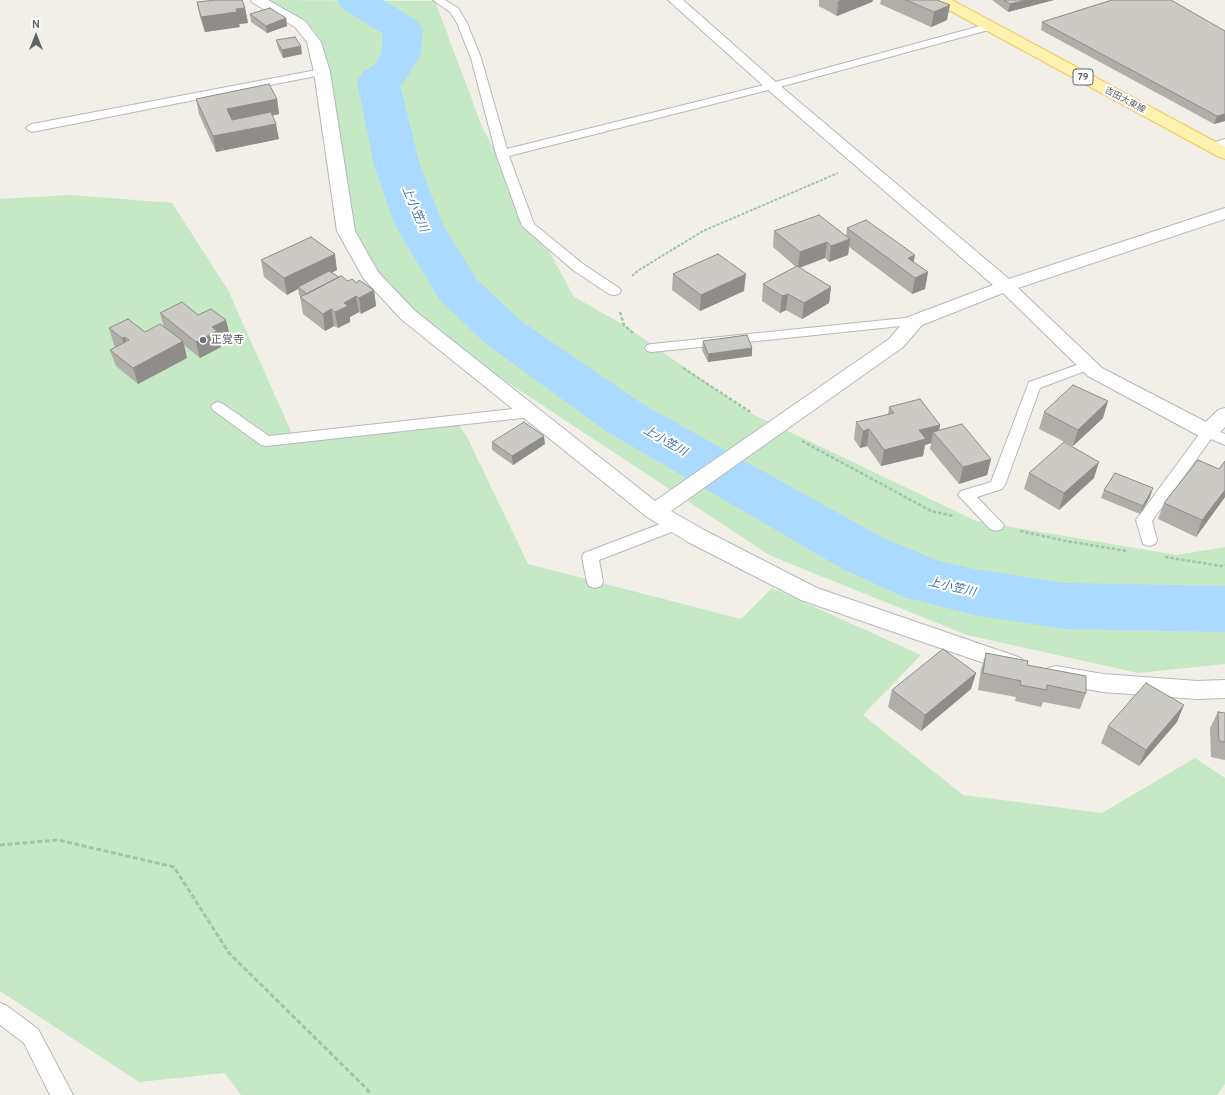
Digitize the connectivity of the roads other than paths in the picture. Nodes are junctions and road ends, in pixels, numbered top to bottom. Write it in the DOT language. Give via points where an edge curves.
graph roads {
  1 [pos="258,0"];
  2 [pos="438,0"];
  3 [pos="675,0"];
  4 [pos="941,0"];
  5 [pos="988,27"];
  6 [pos="322,72"];
  7 [pos="772,86"];
  8 [pos="32,128"];
  9 [pos="1221,148"];
  10 [pos="502,154"];
  11 [pos="1225,213"];
  12 [pos="1006,286"];
  13 [pos="614,291"];
  14 [pos="916,321"];
  15 [pos="652,348"];
  16 [pos="1088,365"];
  17 [pos="218,407"];
  18 [pos="530,412"];
  19 [pos="1225,415"];
  20 [pos="1217,436"];
  21 [pos="655,512"];
  22 [pos="676,524"];
  23 [pos="996,525"];
  24 [pos="1149,540"];
  25 [pos="595,582"];
  26 [pos="1225,688"];
  27 [pos="0,1013"];
  28 [pos="62,1095"];
  1 -- 6 [label="street" via="300,24 314,42"];
  2 -- 10 [label="lane" via="454,10 462,23 476,58"];
  3 -- 7 [label="street"];
  4 -- 5 [label="main road, 吉田大東線 / 79"];
  5 -- 7 [label="lane"];
  5 -- 9 [label="main road, 吉田大東線 / 79"];
  6 -- 8 [label="lane"];
  6 -- 18 [label="street" via="346,231 370,275 408,315"];
  7 -- 10 [label="lane"];
  7 -- 12 [label="street"];
  10 -- 13 [label="lane" via="528,226 578,267"];
  11 -- 12 [label="street"];
  12 -- 14 [label="street"];
  12 -- 16 [label="street"];
  14 -- 15 [label="lane"];
  14 -- 21 [label="street" via="896,343"];
  16 -- 20 [label="street" via="1096,372"];
  16 -- 23 [label="lane" via="1034,385 997,485 966,495"];
  17 -- 18 [label="lane" via="266,441"];
  18 -- 21 [label="street"];
  19 -- 20 [label="street"];
  20 -- 24 [label="lane" via="1144,520"];
  21 -- 22 [label="street"];
  22 -- 25 [label="lane" via="590,557"];
  22 -- 26 [label="street" via="809,594 1040,672 1103,683 1197,690"];
  27 -- 28 [label="lane" via="30,1036"];
}
